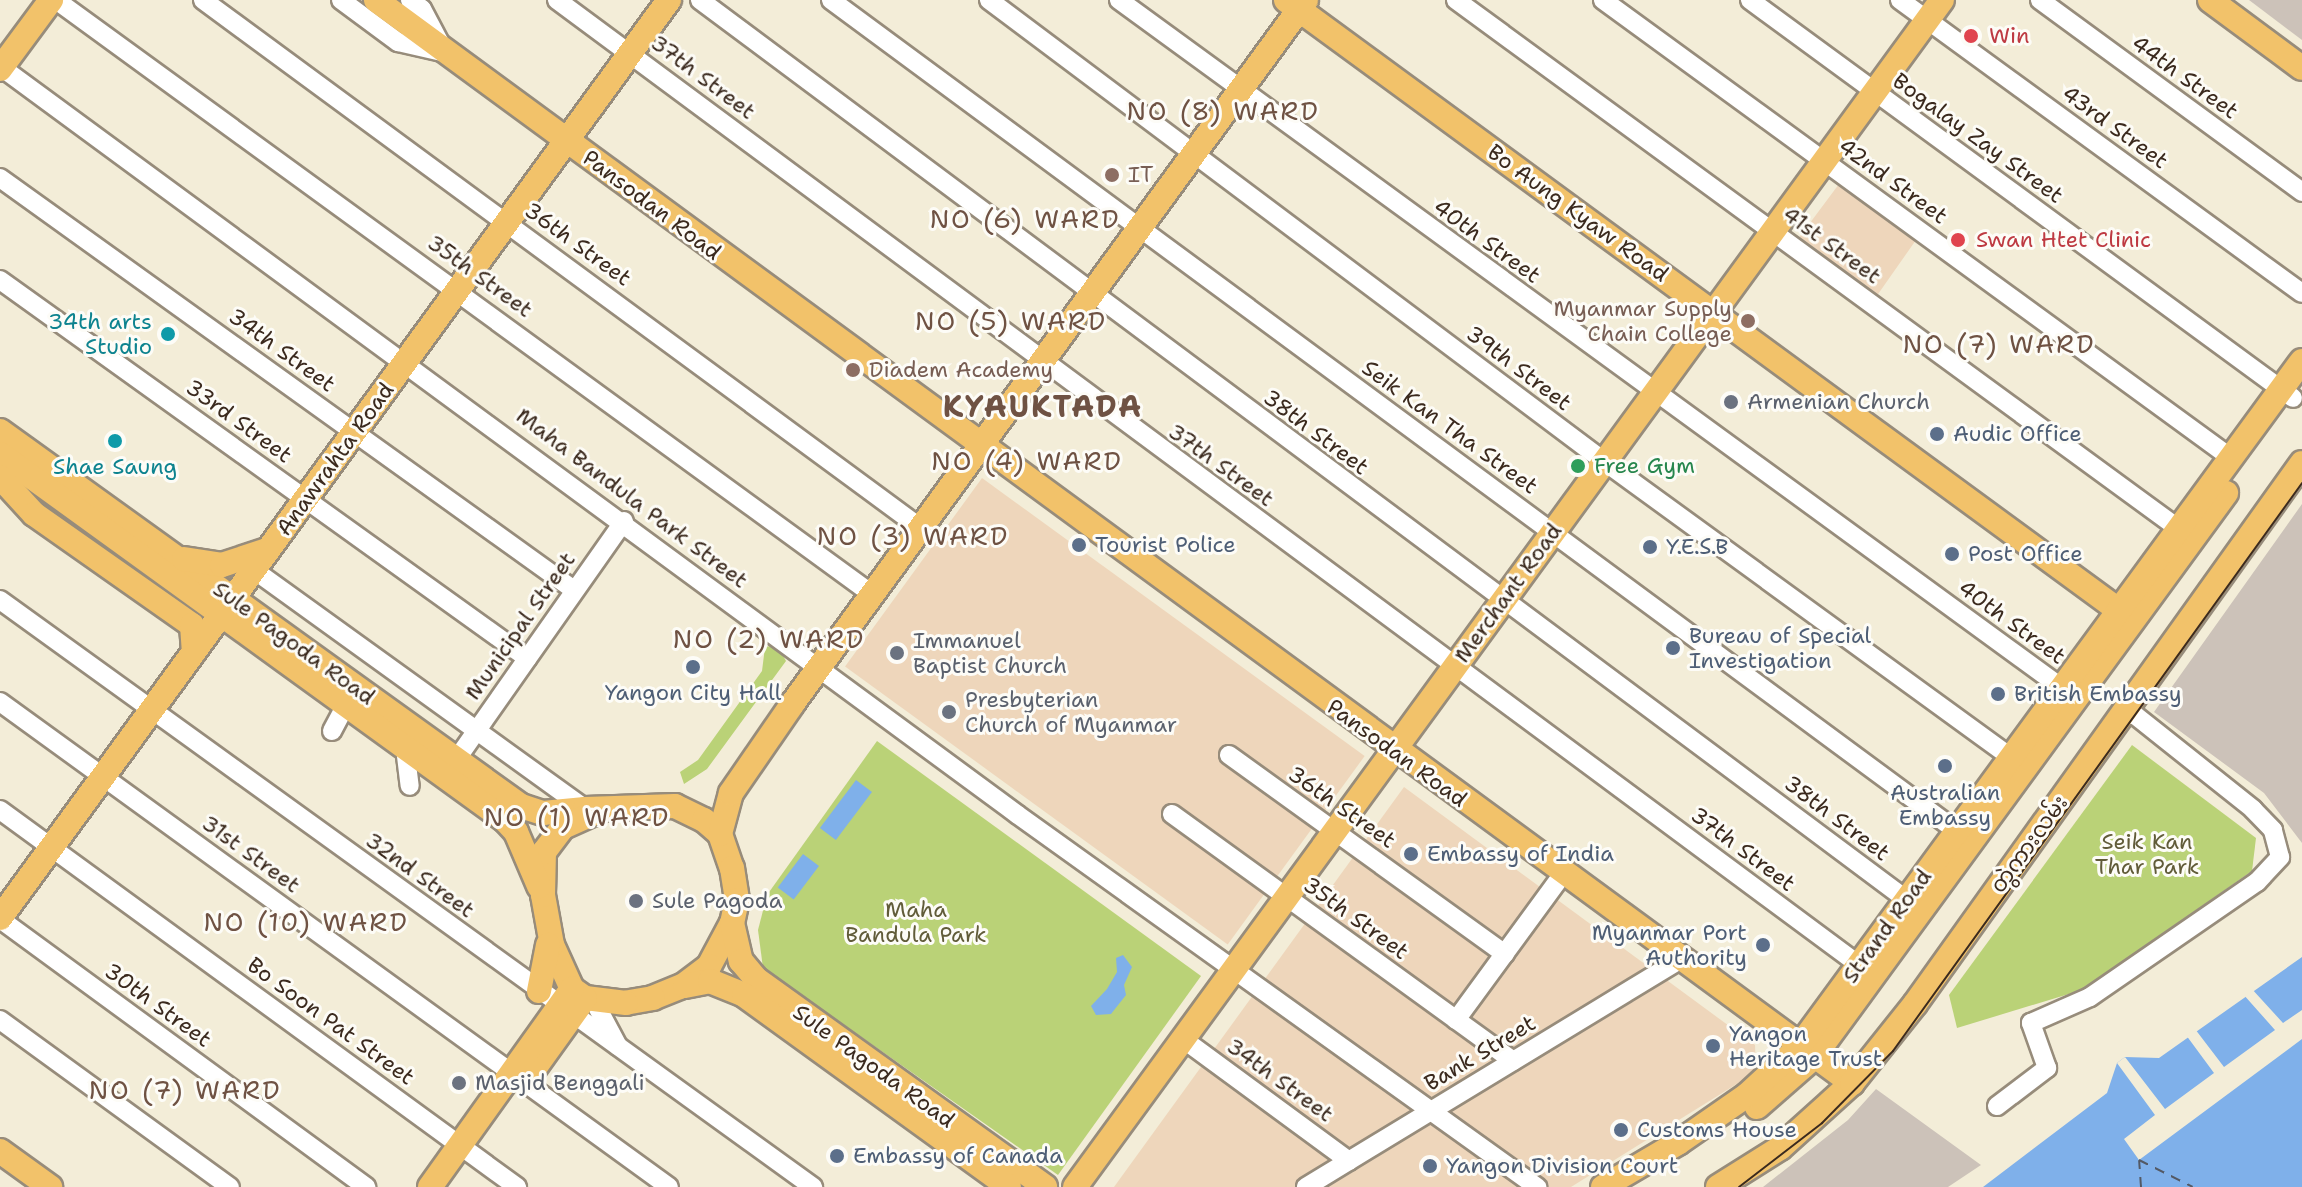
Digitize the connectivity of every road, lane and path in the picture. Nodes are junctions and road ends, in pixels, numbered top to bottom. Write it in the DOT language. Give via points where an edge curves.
graph roads {
  1 [pos="30,0"];
  2 [pos="53,0"];
  3 [pos="203,0"];
  4 [pos="341,0"];
  5 [pos="376,0"];
  6 [pos="557,0"];
  7 [pos="669,0"];
  8 [pos="700,0"];
  9 [pos="831,0"];
  10 [pos="989,0"];
  11 [pos="1119,0"];
  12 [pos="1456,0"];
  13 [pos="1603,0"];
  14 [pos="1750,0"];
  15 [pos="1900,0"];
  16 [pos="1942,0"];
  17 [pos="2040,0"];
  18 [pos="2210,0"];
  19 [pos="1297,3"];
  20 [pos="403,8"];
  21 [pos="1927,20"];
  22 [pos="0,41"];
  23 [pos="445,53"];
  24 [pos="631,53"];
  25 [pos="0,68"];
  26 [pos="2302,68"];
  27 [pos="1236,89"];
  28 [pos="1875,92"];
  29 [pos="567,142"];
  30 [pos="1190,151"];
  31 [pos="1825,161"];
  32 [pos="0,178"];
  33 [pos="2302,192"];
  34 [pos="508,222"];
  35 [pos="1134,226"];
  36 [pos="1773,232"];
  37 [pos="0,280"];
  38 [pos="459,289"];
  39 [pos="1086,291"];
  40 [pos="2302,293"];
  41 [pos="1715,313"];
  42 [pos="1036,360"];
  43 [pos="2302,361"];
  44 [pos="406,362"];
  45 [pos="2292,391"];
  46 [pos="1656,393"];
  47 [pos="0,415"];
  48 [pos="355,432"];
  49 [pos="4,441"];
  50 [pos="981,449"];
  51 [pos="2231,458"];
  52 [pos="1605,462"];
  53 [pos="2302,463"];
  54 [pos="0,477"];
  55 [pos="306,499"];
  56 [pos="624,521"];
  57 [pos="918,526"];
  58 [pos="2179,529"];
  59 [pos="1553,532"];
  60 [pos="269,549"];
  61 [pos="170,555"];
  62 [pos="254,570"];
  63 [pos="574,590"];
  64 [pos="869,592"];
  65 [pos="0,600"];
  66 [pos="1503,600"];
  67 [pos="227,607"];
  68 [pos="2118,609"];
  69 [pos="194,652"];
  70 [pos="527,658"];
  71 [pos="1455,665"];
  72 [pos="819,668"];
  73 [pos="2062,688"];
  74 [pos="0,702"];
  75 [pos="346,705"];
  76 [pos="153,708"];
  77 [pos="2123,714"];
  78 [pos="475,729"];
  79 [pos="332,731"];
  80 [pos="405,748"];
  81 [pos="1392,750"];
  82 [pos="1229,755"];
  83 [pos="456,760"];
  84 [pos="2018,763"];
  85 [pos="104,776"];
  86 [pos="410,786"];
  87 [pos="594,809"];
  88 [pos="0,810"];
  89 [pos="1172,814"];
  90 [pos="1334,830"];
  91 [pos="720,834"];
  92 [pos="1964,837"];
  93 [pos="52,847"];
  94 [pos="1563,874"];
  95 [pos="543,895"];
  96 [pos="1286,896"];
  97 [pos="1907,900"];
  98 [pos="0,919"];
  99 [pos="732,923"];
  100 [pos="1505,954"];
  101 [pos="1679,960"];
  102 [pos="1859,965"];
  103 [pos="1232,971"];
  104 [pos="682,986"];
  105 [pos="570,1000"];
  106 [pos="0,1020"];
  107 [pos="1456,1020"];
  108 [pos="1183,1039"];
  109 [pos="621,1051"];
  110 [pos="1805,1053"];
  111 [pos="1513,1061"];
  112 [pos="517,1079"];
  113 [pos="1852,1083"];
  114 [pos="1997,1106"];
  115 [pos="1431,1111"];
  116 [pos="1682,1149"];
  117 [pos="466,1150"];
  118 [pos="0,1151"];
  119 [pos="1349,1161"];
  120 [pos="50,1187"];
  121 [pos="230,1187"];
  122 [pos="366,1187"];
  123 [pos="430,1187"];
  124 [pos="448,1187"];
  125 [pos="517,1187"];
  126 [pos="669,1187"];
  127 [pos="813,1187"];
  128 [pos="1009,1187"];
  129 [pos="1045,1187"];
  130 [pos="1075,1187"];
  131 [pos="1306,1187"];
  132 [pos="1537,1187"];
  133 [pos="1603,1187"];
  134 [pos="1631,1187"];
  135 [pos="1718,1187"];
  1 -- 22 [label="main road"];
  2 -- 25 [label="main road"];
  2 -- 38 [label="street, 35th Street"];
  3 -- 34 [label="street, 36th Street"];
  4 -- 23 [label="street" via="398,42"];
  5 -- 20 [label="main road, Pansodan Road"];
  6 -- 24 [label="street, 37th Street"];
  7 -- 24 [label="main road, Anawrahta Road"];
  8 -- 39 [label="street, 38th Street"];
  9 -- 35 [label="street, Seik Kan Tha Street"];
  10 -- 30 [label="street, 39th Street"];
  11 -- 27 [label="street, 40th Street"];
  12 -- 36 [label="street, 41st Street"];
  13 -- 31 [label="street, 42nd Street"];
  14 -- 28 [label="street, Bogalay Zay Street"];
  15 -- 21 [label="street, 43rd Street"];
  16 -- 21 [label="main road, Merchant Road"];
  17 -- 33 [label="street, 44th Street"];
  18 -- 26 [label="main road"];
  19 -- 27 [label="main road"];
  19 -- 41 [label="main road, Bo Aung Kyaw Road"];
  20 -- 23 [label="main road, Pansodan Road"];
  21 -- 28 [label="main road, Merchant Road"];
  21 -- 40 [label="street, 43rd Street"];
  23 -- 29 [label="main road, Pansodan Road"];
  24 -- 29 [label="main road, Anawrahta Road"];
  24 -- 42 [label="street, 37th Street"];
  25 -- 44 [label="street, Maha Bandula Park Street"];
  27 -- 30 [label="main road"];
  27 -- 46 [label="street, 40th Street"];
  28 -- 31 [label="main road, Merchant Road"];
  28 -- 45 [label="street, Bogalay Zay Street"];
  29 -- 34 [label="main road, Anawrahta Road"];
  29 -- 50 [label="main road, Pansodan Road"];
  30 -- 35 [label="main road"];
  30 -- 52 [label="street, 39th Street"];
  31 -- 36 [label="main road, Merchant Road"];
  31 -- 51 [label="street, 42nd Street"];
  32 -- 48 [label="street, 34th Street"];
  34 -- 38 [label="main road, Anawrahta Road"];
  34 -- 57 [label="street, 36th Street"];
  35 -- 39 [label="main road"];
  35 -- 59 [label="street, Seik Kan Tha Street"];
  36 -- 41 [label="main road, Merchant Road"];
  36 -- 58 [label="street, 41st Street"];
  37 -- 55 [label="street, 33rd Street"];
  38 -- 44 [label="main road, Anawrahta Road"];
  38 -- 64 [label="street, 35th Street"];
  39 -- 42 [label="main road"];
  39 -- 66 [label="street, 38th Street"];
  41 -- 46 [label="main road, Merchant Road"];
  41 -- 68 [label="main road, Bo Aung Kyaw Road"];
  42 -- 50 [label="main road"];
  42 -- 71 [label="street, 37th Street"];
  43 -- 45 [label="main road, Strand Road"];
  44 -- 48 [label="main road, Anawrahta Road"];
  44 -- 56 [label="street, Maha Bandula Park Street"];
  45 -- 51 [label="main road, Strand Road"];
  45 -- 68 [label="main road, Strand Road"];
  46 -- 52 [label="main road, Merchant Road"];
  46 -- 73 [label="street, 40th Street"];
  47 -- 49 [label="main road"];
  48 -- 55 [label="main road, Anawrahta Road"];
  48 -- 63 [label="street, 34th Street"];
  49 -- 61 [label="main road, Sule Pagoda Road"];
  49 -- 67 [label="main road, Sule Pagoda Road"];
  50 -- 57 [label="main road"];
  50 -- 81 [label="main road, Pansodan Road"];
  51 -- 58 [label="main road, Strand Road"];
  52 -- 59 [label="main road, Merchant Road"];
  52 -- 84 [label="street, 39th Street"];
  53 -- 77 [label="main road, တွဲကားလမ်း"];
  54 -- 69 [label="main road" via="34,514 192,625"];
  55 -- 60 [label="main road, Anawrahta Road"];
  55 -- 70 [label="street, 33rd Street"];
  56 -- 63 [label="street, Municipal Street"];
  56 -- 72 [label="street, Maha Bandula Park Street"];
  57 -- 64 [label="main road"];
  58 -- 68 [label="main road, Strand Road" via="2135,588 2118,598"];
  59 -- 66 [label="main road, Merchant Road"];
  59 -- 92 [label="street, Seik Kan Tha Street"];
  60 -- 61 [label="main road" via="222,565"];
  60 -- 62 [label="main road, Anawrahta Road"];
  61 -- 67 [label="main road, Sule Pagoda Road"];
  62 -- 67 [label="main road, Anawrahta Road"];
  62 -- 78 [label="street"];
  63 -- 70 [label="street, Municipal Street"];
  64 -- 72 [label="main road"];
  65 -- 76 [label="street, 32nd Street"];
  66 -- 71 [label="main road, Merchant Road"];
  66 -- 97 [label="street, 38th Street"];
  67 -- 69 [label="main road, Anawrahta Road"];
  67 -- 75 [label="main road, Sule Pagoda Road"];
  67 -- 83 [label="main road, Sule Pagoda Road"];
  68 -- 73 [label="main road, Strand Road" via="2108,611 2103,633"];
  68 -- 84 [label="main road, Strand Road"];
  69 -- 76 [label="main road, Anawrahta Road"];
  70 -- 78 [label="street, Municipal Street"];
  71 -- 81 [label="main road, Merchant Road"];
  71 -- 102 [label="street, 37th Street"];
  72 -- 91 [label="main road" via="731,793"];
  72 -- 103 [label="street, Maha Bandula Park Street"];
  73 -- 84 [label="main road, Strand Road"];
  74 -- 85 [label="street, 31st Street"];
  75 -- 79 [label="street"];
  75 -- 80 [label="main road, Sule Pagoda Road"];
  76 -- 85 [label="main road, Anawrahta Road"];
  76 -- 105 [label="street, 32nd Street"];
  77 -- 113 [label="main road, တွဲကားလမ်း"];
  77 -- 114 [label="street" via="2135,715 2253,809 2273,830 2280,857 2257,882 2090,997 2031,1023 2047,1068"];
  78 -- 83 [label="street, Municipal Street"];
  78 -- 87 [label="street"];
  80 -- 86 [label="street"];
  80 -- 95 [label="main road, Sule Pagoda Road" via="516,832"];
  81 -- 90 [label="main road, Merchant Road"];
  81 -- 94 [label="main road, Pansodan Road"];
  82 -- 90 [label="street, 36th Street"];
  83 -- 87 [label="main road, Sule Pagoda Road" via="531,811"];
  84 -- 92 [label="main road, Strand Road"];
  85 -- 93 [label="main road, Anawrahta Road"];
  85 -- 112 [label="street, 31st Street"];
  87 -- 91 [label="main road" via="675,806"];
  87 -- 95 [label="main road" via="550,840 542,862"];
  88 -- 93 [label="street, Bo Soon Pat Street"];
  89 -- 96 [label="street, 35th Street"];
  90 -- 96 [label="main road, Merchant Road"];
  90 -- 100 [label="street, 36th Street"];
  91 -- 99 [label="main road" via="737,900"];
  92 -- 97 [label="main road, Strand Road"];
  92 -- 110 [label="main road, Strand Road"];
  93 -- 98 [label="main road, Anawrahta Road"];
  93 -- 117 [label="street, Bo Soon Pat Street"];
  94 -- 100 [label="street"];
  94 -- 101 [label="main road, Pansodan Road"];
  95 -- 105 [label="main road"];
  96 -- 103 [label="main road, Merchant Road"];
  96 -- 107 [label="street, 35th Street"];
  97 -- 102 [label="main road, Strand Road"];
  98 -- 122 [label="street, 30th Street"];
  99 -- 104 [label="main road" via="709,966"];
  99 -- 129 [label="main road, Sule Pagoda Road" via="741,961 756,979"];
  100 -- 107 [label="street"];
  101 -- 110 [label="main road, Pansodan Road"];
  101 -- 111 [label="street, Bank Street"];
  102 -- 110 [label="main road, Strand Road"];
  103 -- 108 [label="main road, Merchant Road"];
  103 -- 115 [label="street, Maha Bandula Park Street"];
  104 -- 105 [label="main road" via="626,1003"];
  104 -- 128 [label="main road, Sule Pagoda Road" via="710,981 744,995"];
  105 -- 109 [label="street"];
  105 -- 109 [label="street, 32nd Street"];
  105 -- 112 [label="main road"];
  106 -- 121 [label="street"];
  107 -- 111 [label="street, 35th Street"];
  108 -- 119 [label="street, 34th Street"];
  108 -- 130 [label="main road, Merchant Road"];
  109 -- 127 [label="street, 32nd Street"];
  110 -- 113 [label="main road, Pansodan Road"];
  110 -- 116 [label="main road, Strand Road"];
  111 -- 115 [label="street, Bank Street"];
  112 -- 117 [label="main road"];
  112 -- 126 [label="street, 31st Street"];
  113 -- 135 [label="main road, တွဲကားလမ်း" via="1780,1148"];
  115 -- 119 [label="street, Bank Street"];
  115 -- 132 [label="street, Maha Bandula Park Street"];
  116 -- 133 [label="main road, Strand Road"];
  116 -- 134 [label="main road, Strand Road"];
  117 -- 123 [label="main road"];
  117 -- 124 [label="main road"];
  117 -- 125 [label="street, Bo Soon Pat Street"];
  118 -- 120 [label="main road"];
  119 -- 131 [label="street, Bank Street"];
}
